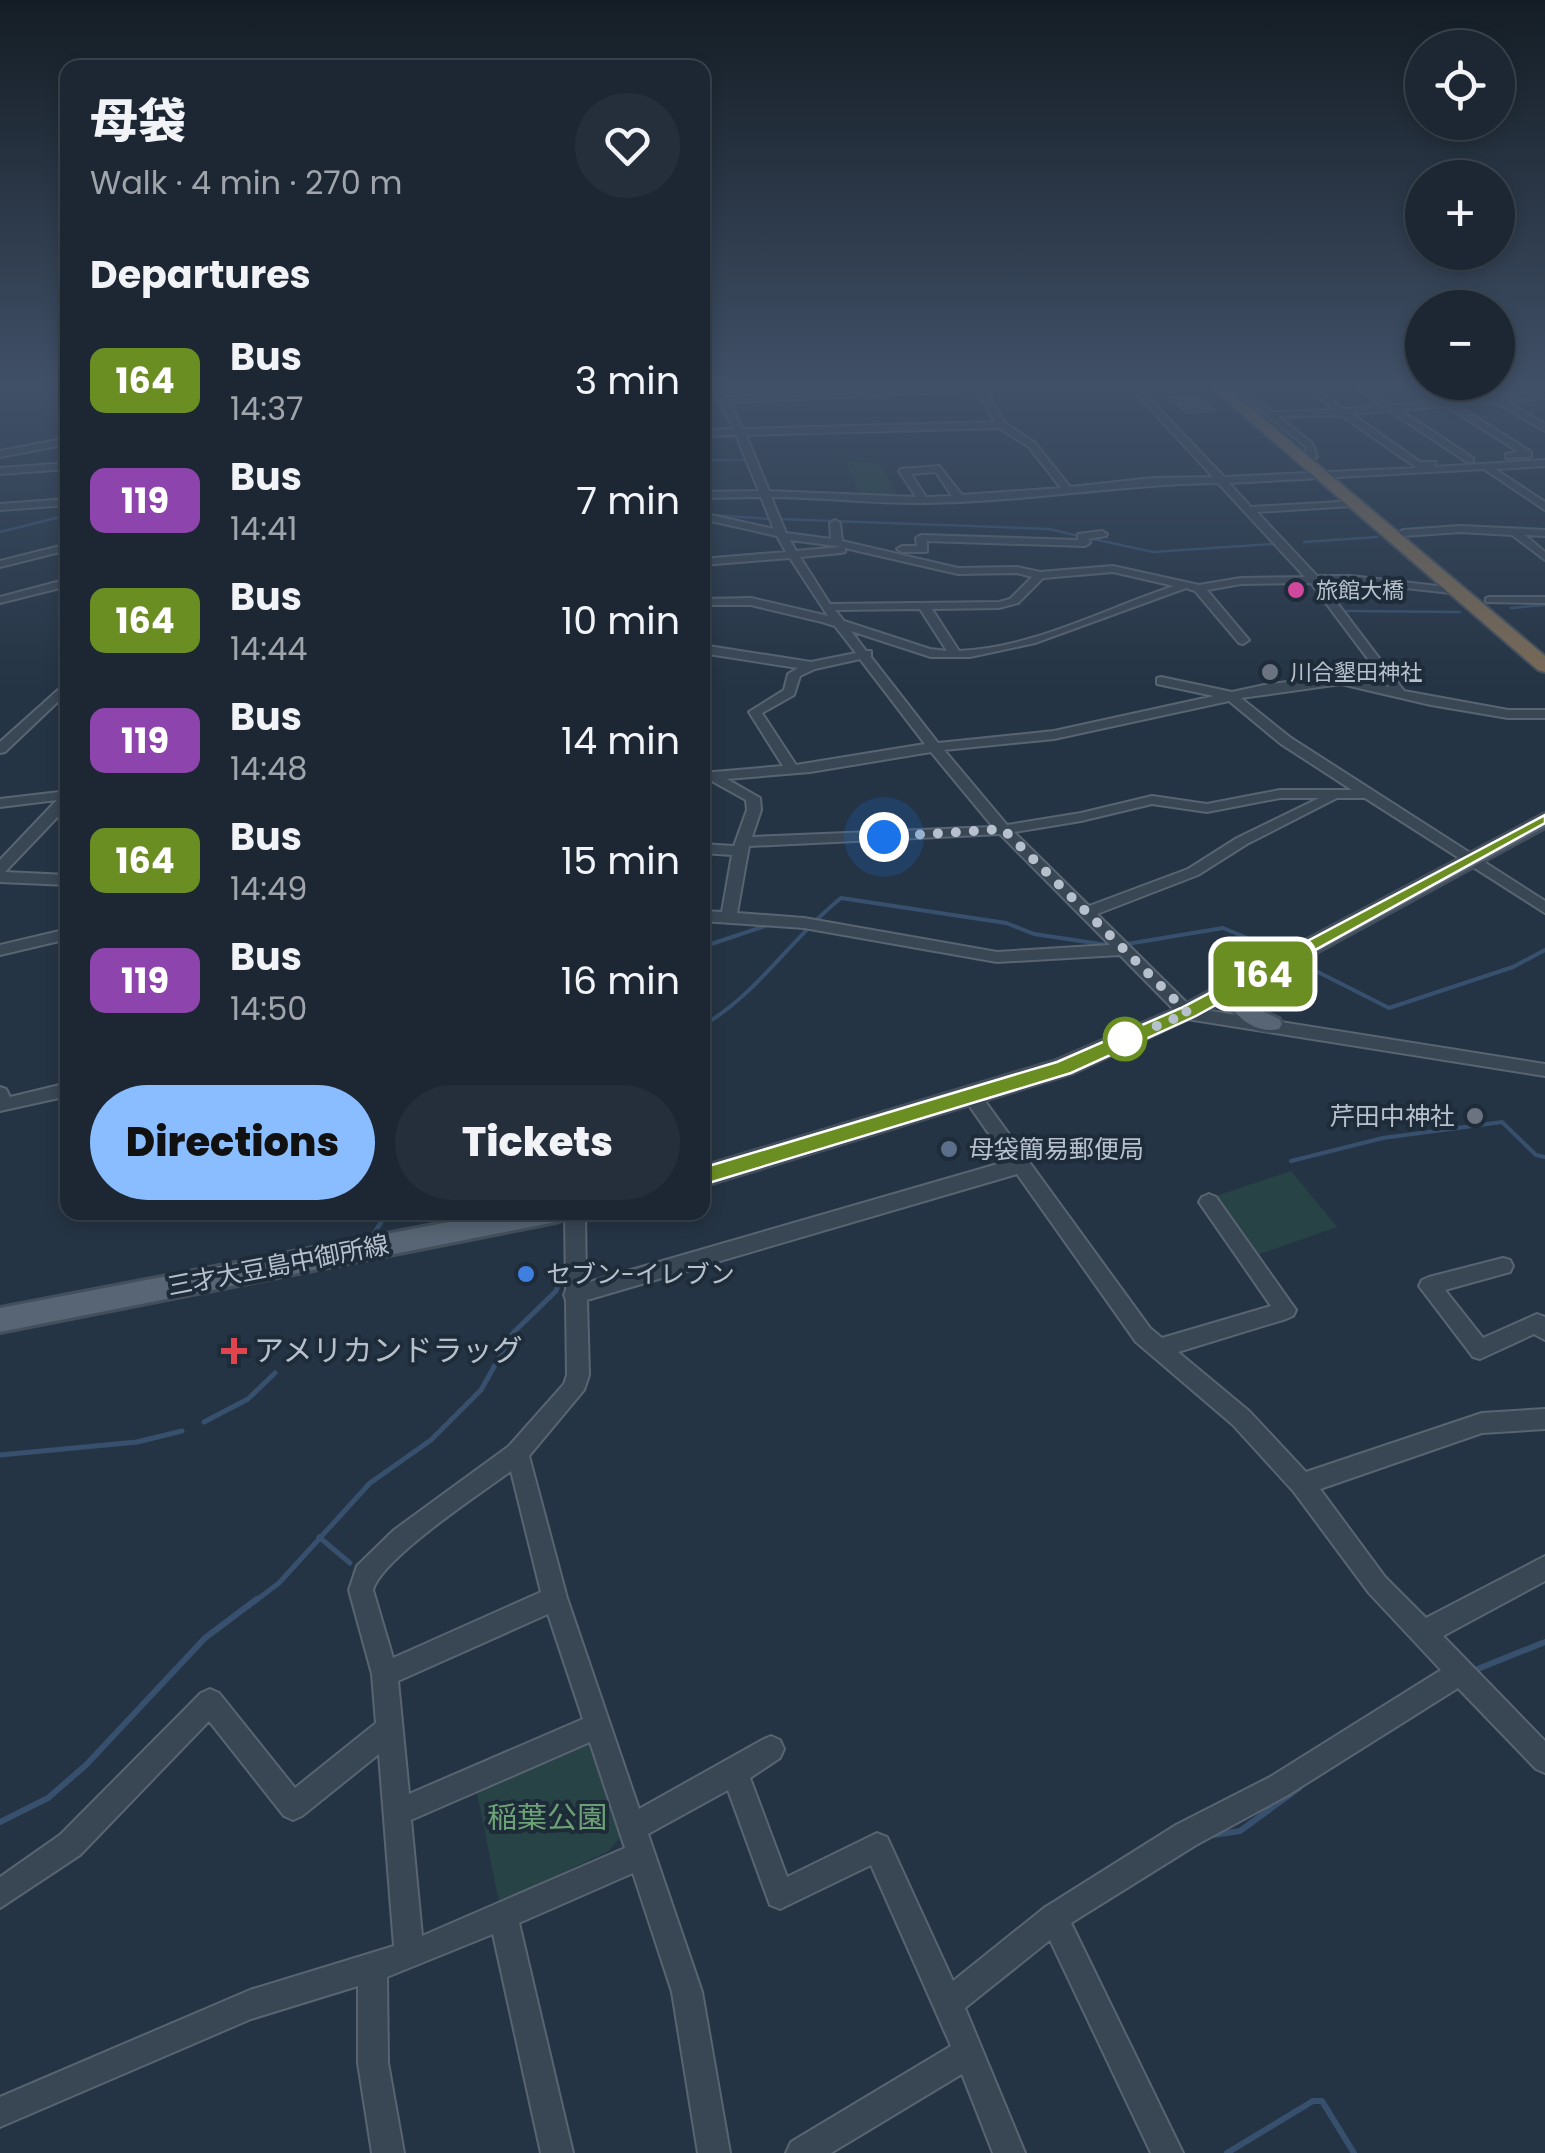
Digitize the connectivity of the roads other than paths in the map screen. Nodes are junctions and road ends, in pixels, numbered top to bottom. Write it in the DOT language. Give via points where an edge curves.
graph roads {
  1 [pos="762,488"];
  2 [pos="915,488"];
  3 [pos="952,488"];
  4 [pos="1066,488"];
  5 [pos="1094,488"];
  6 [pos="1225,488"];
  7 [pos="1340,488"];
  8 [pos="1343,488"];
  9 [pos="1521,488"];
  10 [pos="1069,492"];
  11 [pos="764,494"];
  12 [pos="710,495"];
  13 [pos="959,498"];
  14 [pos="923,500"];
  15 [pos="1352,502"];
  16 [pos="60,503"];
  17 [pos="1545,507"];
  18 [pos="0,508"];
  19 [pos="1246,510"];
  20 [pos="710,518"];
  21 [pos="835,522"];
  22 [pos="1514,532"];
  23 [pos="1545,533"];
  24 [pos="1102,534"];
  25 [pos="782,535"];
  26 [pos="1405,539"];
  27 [pos="838,543"];
  28 [pos="856,549"];
  29 [pos="60,550"];
  30 [pos="791,554"];
  31 [pos="1545,557"];
  32 [pos="710,561"];
  33 [pos="0,564"];
  34 [pos="1040,574"];
  35 [pos="1314,580"];
  36 [pos="60,584"];
  37 [pos="1181,587"];
  38 [pos="1199,588"];
  39 [pos="1451,590"];
  40 [pos="0,600"];
  41 [pos="1480,600"];
  42 [pos="1545,600"];
  43 [pos="710,601"];
  44 [pos="924,606"];
  45 [pos="828,607"];
  46 [pos="846,628"];
  47 [pos="1243,640"];
  48 [pos="1545,646"];
  49 [pos="710,650"];
  50 [pos="954,653"];
  51 [pos="867,654"];
  52 [pos="1545,658"];
  53 [pos="811,666"];
  54 [pos="1545,666"];
  55 [pos="1545,678"];
  56 [pos="1161,681"];
  57 [pos="60,693"];
  58 [pos="1400,694"];
  59 [pos="1231,696"];
  60 [pos="1545,714"];
  61 [pos="934,747"];
  62 [pos="0,749"];
  63 [pos="792,770"];
  64 [pos="710,777"];
  65 [pos="710,779"];
  66 [pos="1368,794"];
  67 [pos="1335,795"];
  68 [pos="60,797"];
  69 [pos="0,802"];
  70 [pos="60,805"];
  71 [pos="1545,820"];
  72 [pos="1003,829"];
  73 [pos="741,846"];
  74 [pos="710,848"];
  75 [pos="1471,861"];
  76 [pos="0,869"];
  77 [pos="0,877"];
  78 [pos="60,880"];
  79 [pos="1545,908"];
  80 [pos="1084,913"];
  81 [pos="710,916"];
  82 [pos="730,917"];
  83 [pos="60,936"];
  84 [pos="0,950"];
  85 [pos="1122,950"];
  86 [pos="1236,987"];
  87 [pos="1188,1013"];
  88 [pos="1271,1024"];
  89 [pos="1545,1070"];
  90 [pos="60,1091"];
  91 [pos="974,1098"];
  92 [pos="1,1100"];
  93 [pos="1021,1164"];
  94 [pos="710,1174"];
  95 [pos="1210,1202"];
  96 [pos="476,1220"];
  97 [pos="575,1220"];
  98 [pos="1504,1266"];
  99 [pos="574,1295"];
  100 [pos="0,1320"];
  101 [pos="1545,1332"];
  102 [pos="1158,1350"];
  103 [pos="1545,1419"];
  104 [pos="517,1453"];
  105 [pos="1302,1484"];
  106 [pos="1545,1568"];
  107 [pos="555,1598"];
  108 [pos="1422,1632"];
  109 [pos="1458,1673"];
  110 [pos="384,1674"];
  111 [pos="598,1725"];
  112 [pos="388,1729"];
  113 [pos="770,1750"];
  114 [pos="1545,1760"];
  115 [pos="735,1772"];
  116 [pos="399,1812"];
  117 [pos="637,1842"];
  118 [pos="0,1894"];
  119 [pos="504,1918"];
  120 [pos="1054,1918"];
  121 [pos="408,1956"];
  122 [pos="372,1968"];
  123 [pos="948,2004"];
  124 [pos="966,2054"];
  125 [pos="0,2112"];
  126 [pos="388,2153"];
  127 [pos="558,2153"];
  128 [pos="714,2153"];
  129 [pos="802,2153"];
  130 [pos="1008,2153"];
  131 [pos="1168,2153"];
  1 -- 11 [label="street"];
  2 -- 14 [label="street"];
  3 -- 13 [label="street"];
  4 -- 10 [label="street"];
  5 -- 10 [label="street"];
  6 -- 19 [label="street"];
  7 -- 15 [label="highway"];
  8 -- 26 [label="highway"];
  9 -- 17 [label="street"];
  10 -- 13 [label="street"];
  11 -- 12 [label="street"];
  11 -- 14 [label="street"];
  11 -- 25 [label="street"];
  13 -- 14 [label="street"];
  15 -- 19 [label="street"];
  15 -- 26 [label="highway"];
  16 -- 18 [label="street"];
  19 -- 35 [label="street"];
  20 -- 25 [label="street"];
  21 -- 27 [label="street"];
  22 -- 23 [label="street"];
  22 -- 26 [label="street" via="1460,529"];
  22 -- 31 [label="street"];
  24 -- 28 [label="street" via="1082,537 1084,542 922,538 923,550"];
  25 -- 27 [label="street"];
  25 -- 30 [label="street"];
  26 -- 39 [label="highway"];
  26 -- 41 [label="highway"];
  27 -- 28 [label="street"];
  28 -- 30 [label="street"];
  28 -- 34 [label="street" via="958,570"];
  29 -- 33 [label="street"];
  30 -- 32 [label="street"];
  30 -- 45 [label="street"];
  34 -- 37 [label="street" via="1113,569"];
  34 -- 44 [label="street" via="1007,604"];
  35 -- 38 [label="street"];
  35 -- 39 [label="street"];
  35 -- 58 [label="street"];
  36 -- 40 [label="street"];
  37 -- 38 [label="street"];
  37 -- 50 [label="street" via="1048,634"];
  38 -- 47 [label="street"];
  39 -- 55 [label="highway"];
  41 -- 42 [label="street"];
  41 -- 48 [label="highway"];
  41 -- 52 [label="highway"];
  41 -- 54 [label="highway"];
  43 -- 46 [label="street" via="769,605"];
  44 -- 45 [label="street"];
  44 -- 50 [label="street"];
  45 -- 46 [label="street"];
  46 -- 50 [label="street"];
  46 -- 51 [label="street"];
  49 -- 53 [label="street"];
  51 -- 53 [label="street"];
  51 -- 61 [label="street"];
  53 -- 63 [label="street" via="794,674 790,692 755,712"];
  56 -- 59 [label="street"];
  57 -- 62 [label="street"];
  58 -- 59 [label="street" via="1341,680"];
  58 -- 60 [label="street" via="1508,714"];
  59 -- 61 [label="street" via="1084,730"];
  59 -- 66 [label="street"];
  61 -- 63 [label="street"];
  61 -- 72 [label="street"];
  63 -- 64 [label="street"];
  65 -- 73 [label="street" via="753,798"];
  66 -- 67 [label="street"];
  66 -- 75 [label="street"];
  67 -- 72 [label="street" via="1280,794 1207,808 1152,800"];
  67 -- 80 [label="street" via="1193,872"];
  68 -- 69 [label="street"];
  70 -- 76 [label="street"];
  71 -- 75 [label="main road"];
  72 -- 73 [label="street"];
  72 -- 80 [label="street"];
  73 -- 74 [label="street"];
  73 -- 82 [label="street"];
  75 -- 79 [label="street"];
  75 -- 86 [label="main road"];
  77 -- 78 [label="street"];
  80 -- 85 [label="street"];
  81 -- 82 [label="street"];
  82 -- 85 [label="street" via="997,956"];
  83 -- 84 [label="street"];
  85 -- 87 [label="street"];
  86 -- 87 [label="main road"];
  86 -- 88 [label="main road" via="1240,1007"];
  87 -- 88 [label="street"];
  87 -- 91 [label="main road" via="1064,1068"];
  88 -- 89 [label="street"];
  90 -- 92 [label="street" via="4,1105"];
  91 -- 93 [label="street"];
  91 -- 94 [label="main road"];
  93 -- 99 [label="street"];
  93 -- 102 [label="street" via="1128,1318"];
  95 -- 102 [label="street" via="1286,1310"];
  96 -- 100 [label="main road, 三才大豆島中御所線"];
  97 -- 99 [label="street"];
  98 -- 101 [label="street" via="1429,1286 1480,1350 1537,1323"];
  99 -- 104 [label="street" via="573,1390"];
  102 -- 105 [label="street" via="1241,1418"];
  103 -- 105 [label="street" via="1482,1423"];
  104 -- 107 [label="street"];
  104 -- 110 [label="street" via="402,1538 365,1574 362,1590"];
  105 -- 108 [label="street"];
  106 -- 108 [label="street"];
  107 -- 110 [label="street"];
  107 -- 111 [label="street"];
  108 -- 109 [label="street"];
  109 -- 114 [label="street"];
  109 -- 120 [label="street"];
  110 -- 112 [label="street"];
  111 -- 116 [label="street"];
  111 -- 117 [label="street"];
  112 -- 116 [label="street"];
  112 -- 118 [label="street" via="293,1807 210,1702 70,1844"];
  113 -- 115 [label="street"];
  115 -- 117 [label="street"];
  115 -- 123 [label="street" via="780,1895 877,1846"];
  116 -- 121 [label="street"];
  117 -- 119 [label="street"];
  117 -- 128 [label="street" via="687,1992"];
  119 -- 121 [label="street"];
  119 -- 127 [label="street"];
  120 -- 123 [label="street"];
  120 -- 131 [label="street"];
  121 -- 122 [label="street"];
  122 -- 125 [label="street" via="250,2004"];
  122 -- 126 [label="street" via="373,2063"];
  123 -- 124 [label="street"];
  124 -- 129 [label="street"];
  124 -- 130 [label="street"];
}
